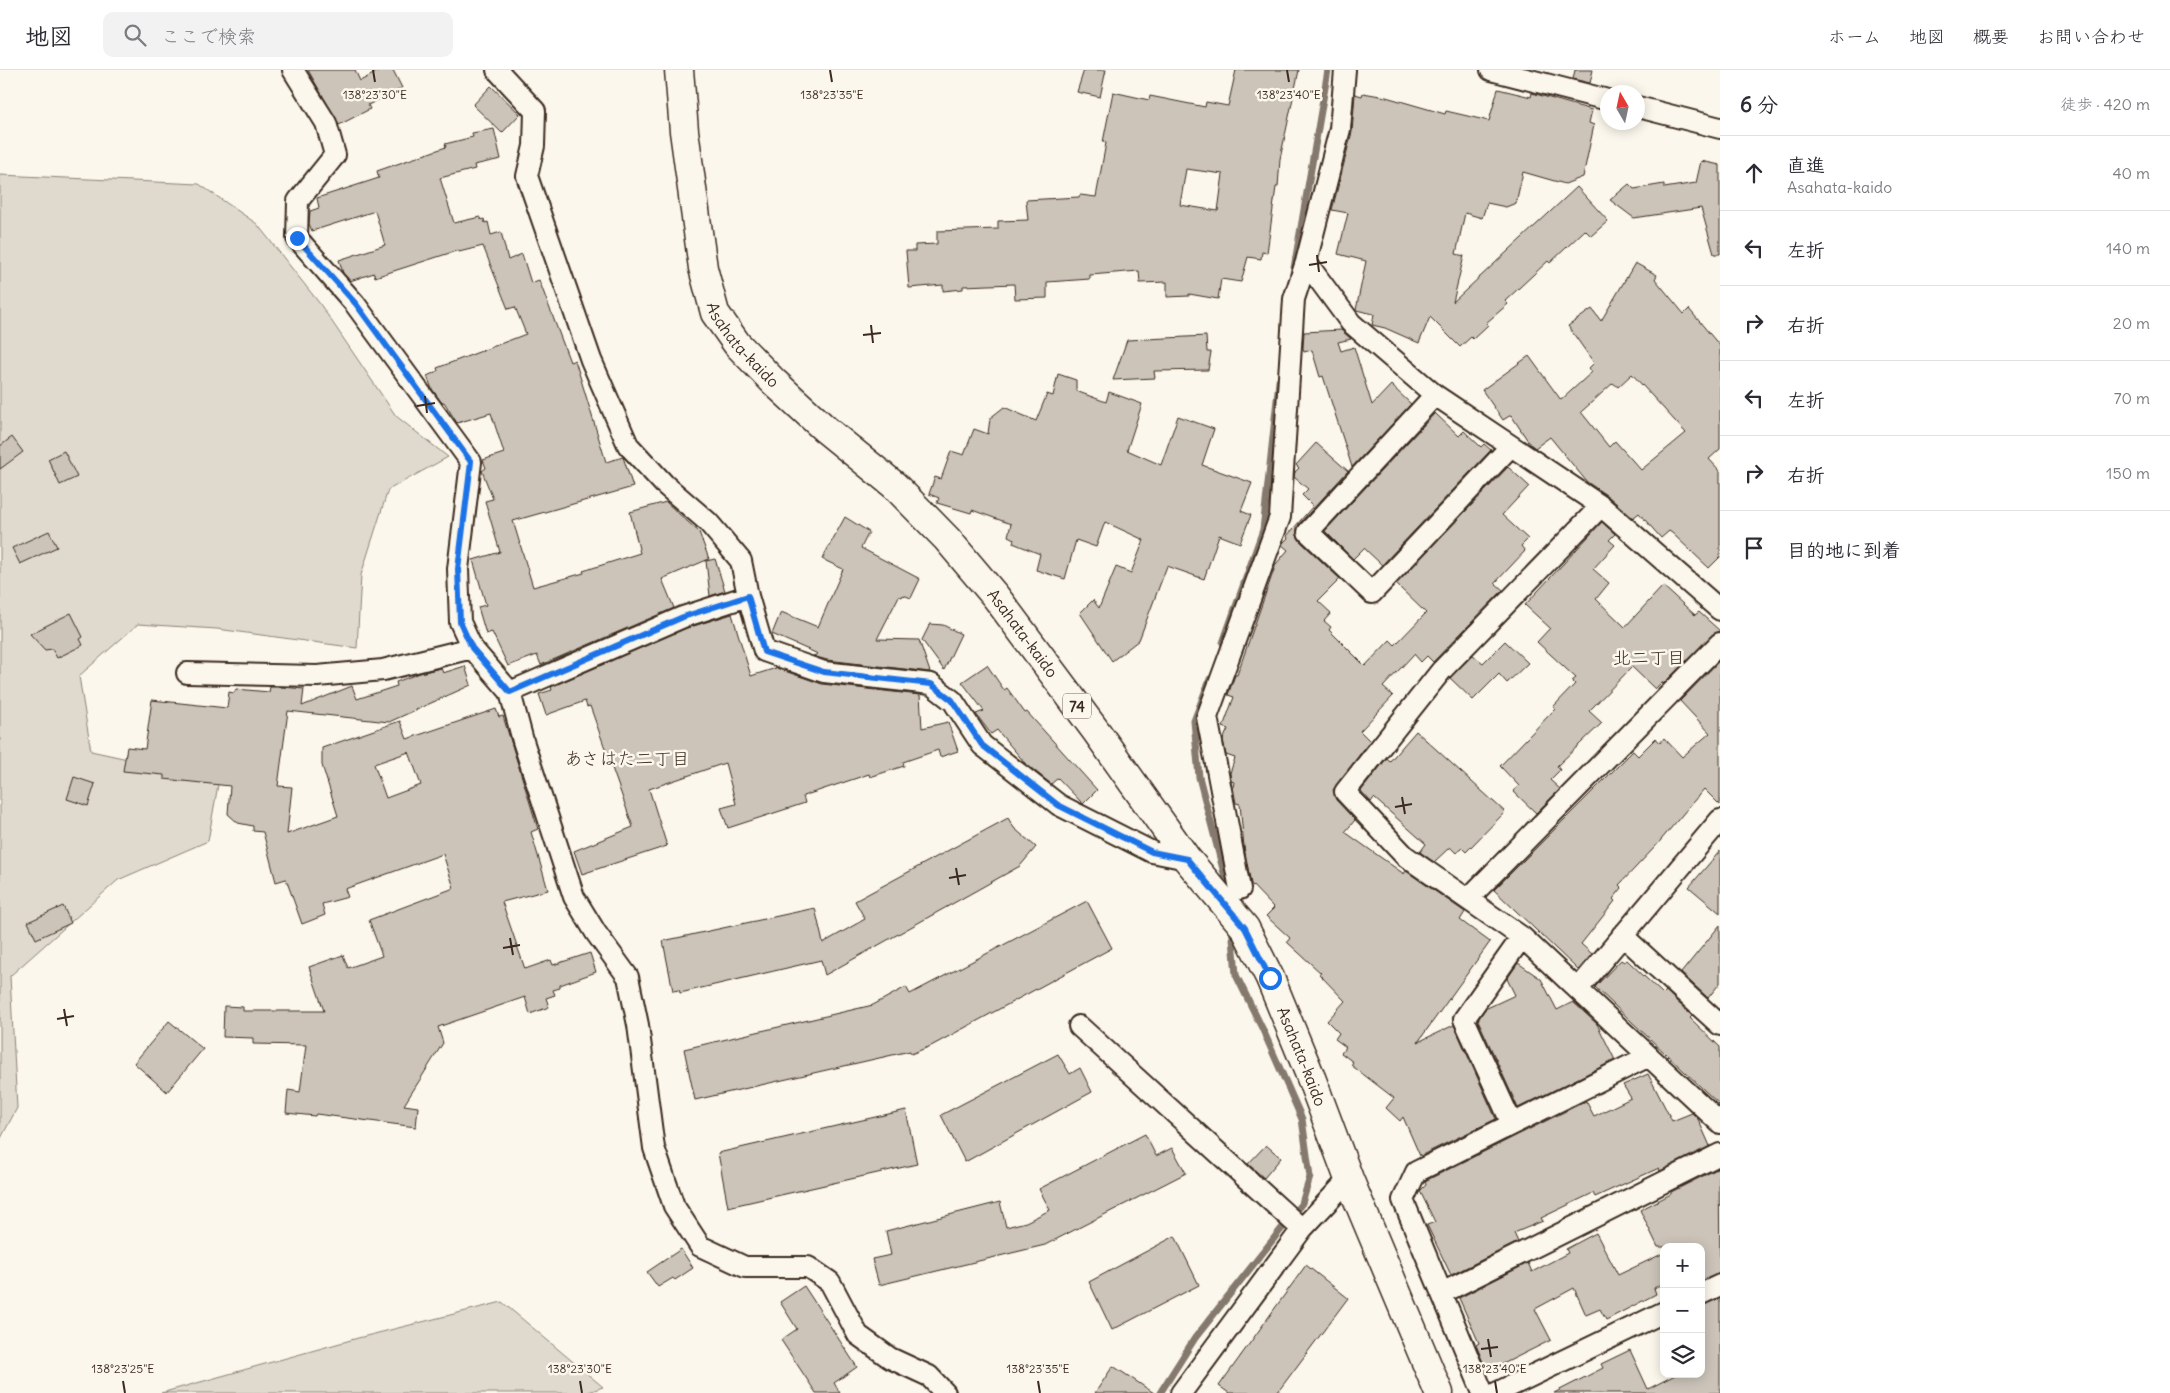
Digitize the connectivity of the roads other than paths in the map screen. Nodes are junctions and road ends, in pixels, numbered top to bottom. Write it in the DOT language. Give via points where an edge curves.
graph roads {
  1 [pos="293,70"];
  2 [pos="496,70"];
  3 [pos="679,70"];
  4 [pos="1345,70"];
  5 [pos="1491,70"];
  6 [pos="1600,98"];
  7 [pos="1645,109"];
  8 [pos="1720,128"];
  9 [pos="1306,262"];
  10 [pos="1435,395"];
  11 [pos="1511,446"];
  12 [pos="1600,506"];
  13 [pos="748,596"];
  14 [pos="1720,610"];
  15 [pos="1720,643"];
  16 [pos="472,648"];
  17 [pos="187,673"];
  18 [pos="510,692"];
  19 [pos="1720,820"];
  20 [pos="1187,859"];
  21 [pos="1240,889"];
  22 [pos="1468,899"];
  23 [pos="1622,936"];
  24 [pos="1522,937"];
  25 [pos="1578,989"];
  26 [pos="1719,1022"];
  27 [pos="1079,1026"];
  28 [pos="1649,1056"];
  29 [pos="1720,1123"];
  30 [pos="1512,1124"];
  31 [pos="1720,1154"];
  32 [pos="1349,1179"];
  33 [pos="1302,1229"];
  34 [pos="1720,1285"];
  35 [pos="1705,1292"];
  36 [pos="1442,1293"];
  37 [pos="1660,1314"];
  38 [pos="945,1393"];
  39 [pos="1181,1393"];
  40 [pos="1440,1393"];
  41 [pos="1483,1393"];
  42 [pos="1496,1393"];
  1 -- 16 [label="street" via="326,123 336,155 298,201 297,238 356,304 471,462 458,569 460,622"];
  2 -- 13 [label="street" via="535,112 534,146 527,176 591,360 624,437 664,484 708,522 742,561"];
  3 -- 20 [label="main road, Asahata-kaido / 74" via="703,268 715,313 737,344 774,382 894,485 947,538 1043,659"];
  4 -- 9 [label="street" via="1340,129"];
  5 -- 6 [label="street"];
  7 -- 8 [label="street"];
  9 -- 10 [label="street" via="1351,323"];
  9 -- 21 [label="street" via="1294,299 1280,517 1207,718"];
  10 -- 11 [label="street"];
  10 -- 11 [label="street" via="1308,532 1372,593"];
  11 -- 12 [label="street"];
  12 -- 14 [label="street"];
  12 -- 22 [label="street" via="1441,671 1345,792 1405,856"];
  13 -- 18 [label="street" via="683,617"];
  13 -- 20 [label="street" via="764,652 824,672 931,684 952,700 982,745 1058,805 1152,852"];
  15 -- 22 [label="street"];
  16 -- 17 [label="street" via="383,670 317,676"];
  16 -- 18 [label="street"];
  18 -- 38 [label="street" via="574,897 596,934 628,976 638,1025 654,1148 674,1206 700,1246 745,1267 808,1267 830,1282 858,1335 890,1358 929,1376"];
  19 -- 23 [label="street"];
  20 -- 32 [label="main road, Asahata-kaido / 74" via="1245,928 1270,978 1310,1074"];
  22 -- 24 [label="street"];
  23 -- 25 [label="street"];
  23 -- 26 [label="street"];
  24 -- 25 [label="street"];
  24 -- 30 [label="street" via="1464,1018"];
  25 -- 28 [label="street"];
  27 -- 33 [label="street"];
  28 -- 29 [label="street"];
  28 -- 30 [label="street"];
  30 -- 36 [label="street" via="1416,1172 1403,1200"];
  31 -- 36 [label="street"];
  32 -- 33 [label="street"];
  32 -- 40 [label="main road, Asahata-kaido / 74"];
  33 -- 39 [label="street"];
  34 -- 35 [label="street"];
  36 -- 41 [label="street"];
  37 -- 42 [label="street"];
}
